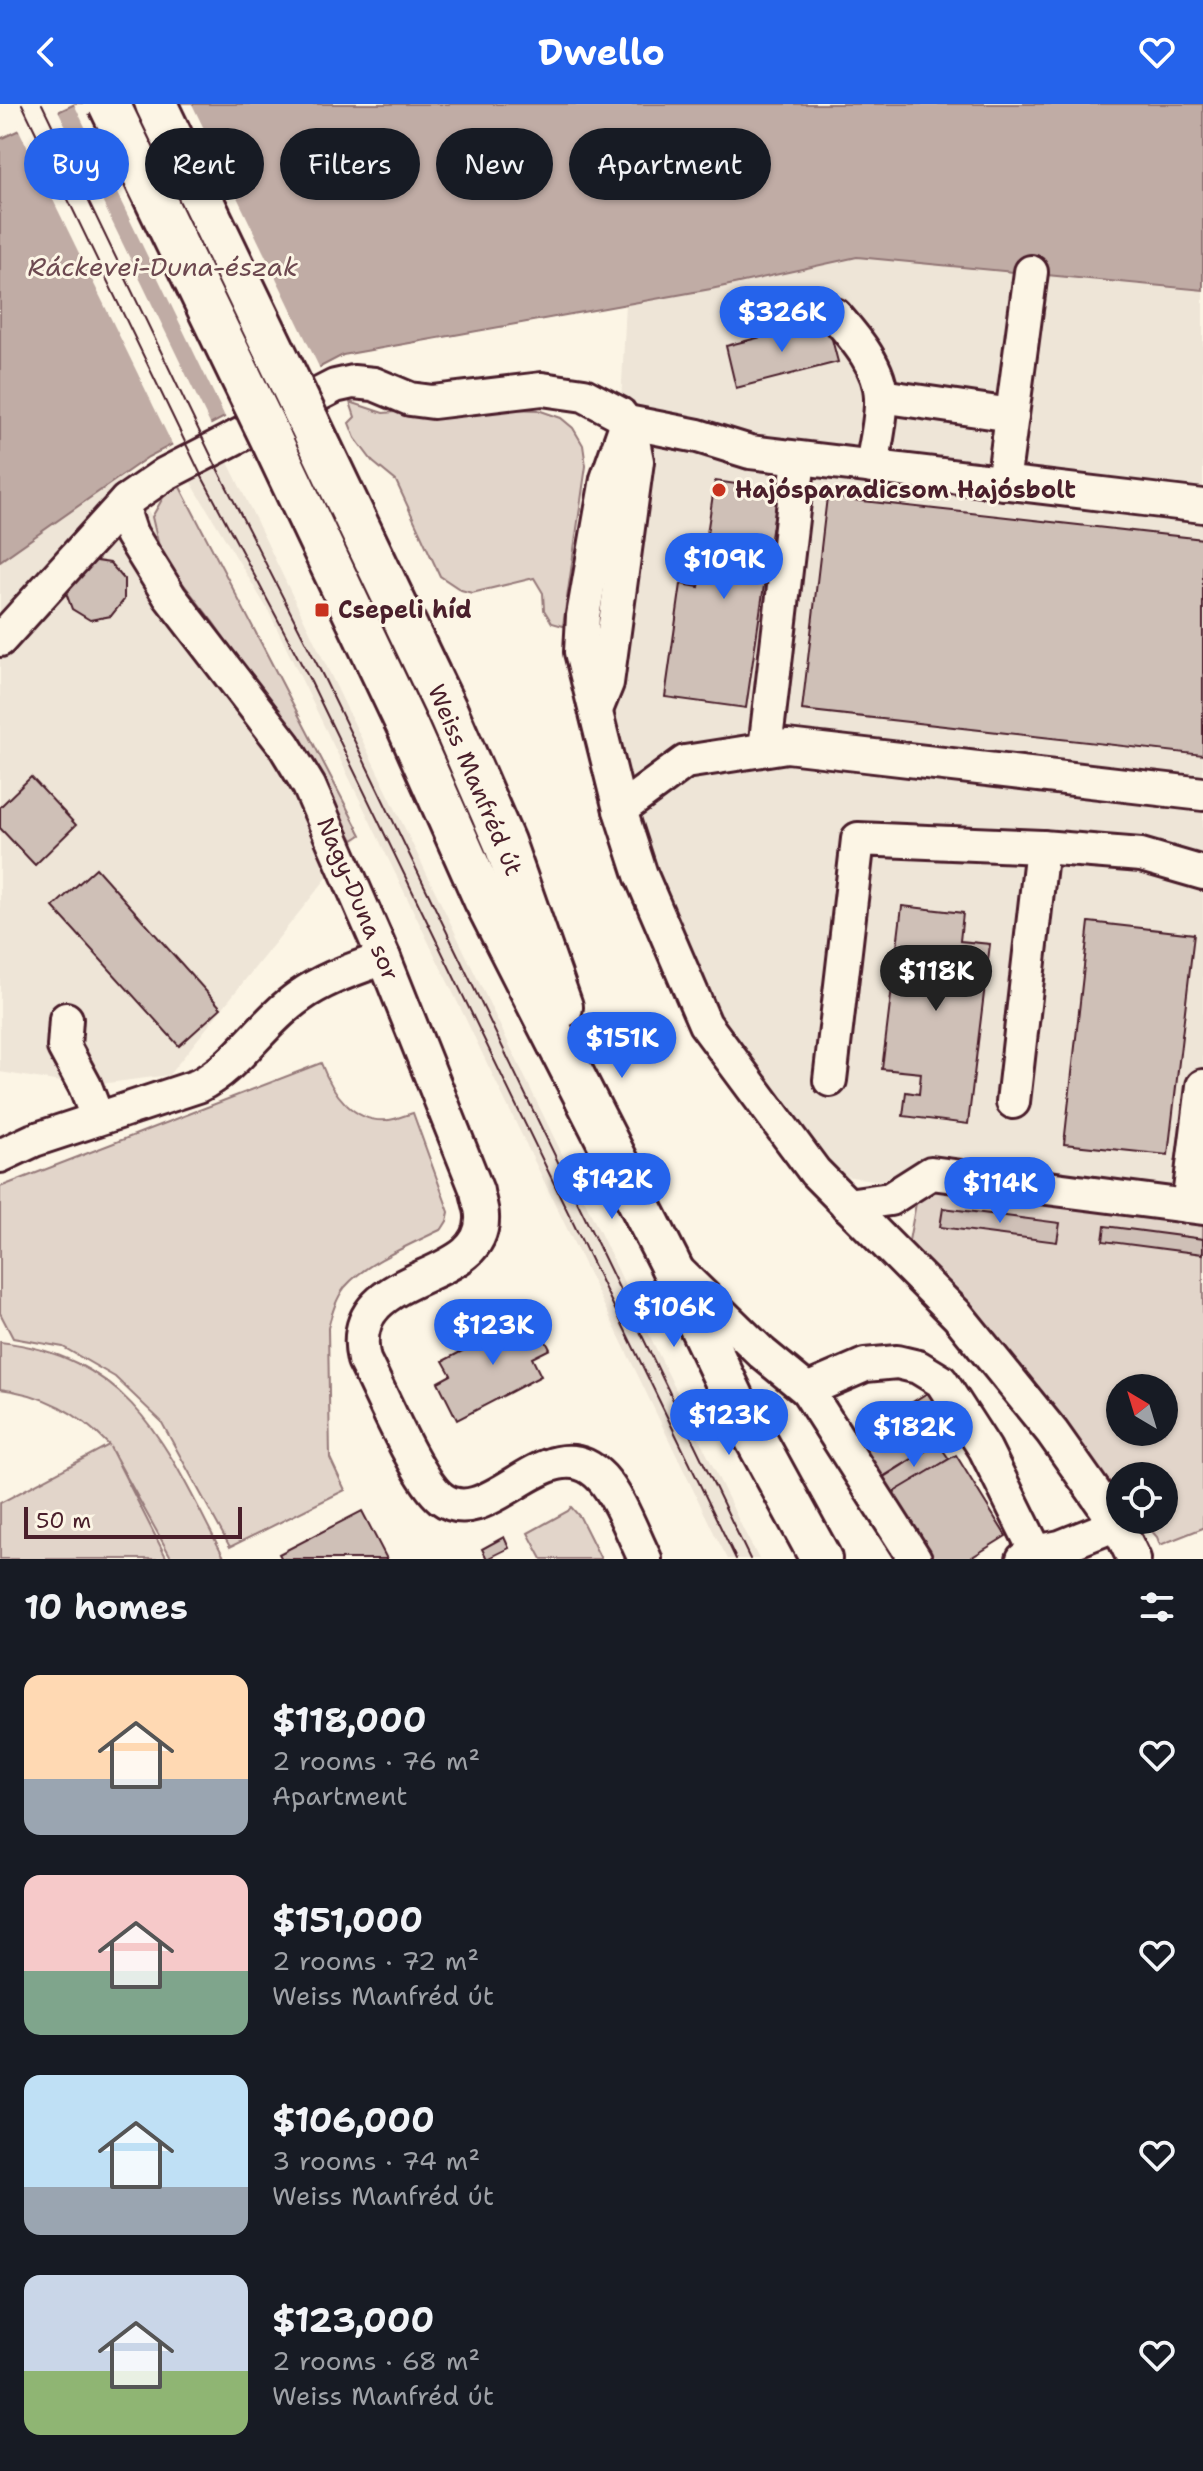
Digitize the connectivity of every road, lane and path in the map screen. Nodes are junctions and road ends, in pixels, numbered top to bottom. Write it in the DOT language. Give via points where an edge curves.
graph roads {
  1 [pos="109,104"];
  2 [pos="156,104"];
  3 [pos="1031,272"];
  4 [pos="835,315"];
  5 [pos="881,396"];
  6 [pos="1012,415"];
  7 [pos="627,422"];
  8 [pos="799,459"];
  9 [pos="872,467"];
  10 [pos="1003,483"];
  11 [pos="126,501"];
  12 [pos="1203,506"];
  13 [pos="0,640"];
  14 [pos="765,749"];
  15 [pos="1203,794"];
  16 [pos="620,810"];
  17 [pos="1042,847"];
  18 [pos="1203,873"];
  19 [pos="384,958"];
  20 [pos="66,1019"];
  21 [pos="830,1080"];
  22 [pos="1203,1086"];
  23 [pos="1013,1102"];
  24 [pos="97,1117"];
  25 [pos="613,1151"];
  26 [pos="0,1156"];
  27 [pos="847,1205"];
  28 [pos="1195,1207"];
  29 [pos="669,1262"];
  30 [pos="807,1390"];
  31 [pos="1106,1508"];
  32 [pos="1106,1528"];
  33 [pos="1122,1534"];
  34 [pos="1030,1555"];
  35 [pos="645,1559"];
  36 [pos="821,1559"];
  37 [pos="915,1559"];
  38 [pos="1134,1559"];
  1 -- 25 [label="main road, Weiss Manfréd út, bridge" via="408,728 484,899"];
  2 -- 25 [label="main road, Weiss Manfréd út, bridge" via="447,711 504,842"];
  3 -- 6 [label="lane"];
  4 -- 5 [label="lane" via="872,366"];
  5 -- 6 [label="lane"];
  5 -- 9 [label="lane"];
  6 -- 10 [label="lane"];
  7 -- 8 [label="lane"];
  7 -- 11 [label="lane" via="584,395 542,389 433,402 353,382 335,386 165,474"];
  7 -- 16 [label="lane" via="637,461 607,683 596,710"];
  8 -- 9 [label="lane"];
  8 -- 14 [label="lane"];
  9 -- 10 [label="lane"];
  10 -- 12 [label="lane"];
  11 -- 13 [label="lane"];
  11 -- 19 [label="lane, Nagy-Duna sor" via="131,534 170,597 284,745 309,786"];
  14 -- 15 [label="lane" via="787,746"];
  14 -- 16 [label="lane" via="685,762"];
  16 -- 27 [label="lane" via="641,875 705,1024 815,1172"];
  17 -- 18 [label="lane" via="1141,855"];
  17 -- 21 [label="lane" via="858,839"];
  17 -- 23 [label="lane"];
  19 -- 24 [label="lane" via="299,997 217,1076 168,1097"];
  19 -- 35 [label="lane, Nagy-Duna sor" via="483,1217 468,1251 373,1306 363,1325 364,1360 425,1480 443,1499 464,1505 487,1500 537,1469 563,1463 585,1466 612,1493"];
  20 -- 24 [label="lane" via="64,1047"];
  22 -- 28 [label="lane"];
  24 -- 26 [label="lane"];
  25 -- 29 [label="main road, Weiss Manfréd út"];
  27 -- 28 [label="lane" via="890,1199 931,1173"];
  27 -- 31 [label="lane" via="958,1316"];
  29 -- 30 [label="lane"];
  29 -- 36 [label="main road, Weiss Manfréd út" via="738,1407"];
  30 -- 34 [label="lane" via="865,1365 897,1362 941,1381 985,1449"];
  30 -- 37 [label="lane"];
  32 -- 34 [label="lane"];
  33 -- 38 [label="lane"];
}
